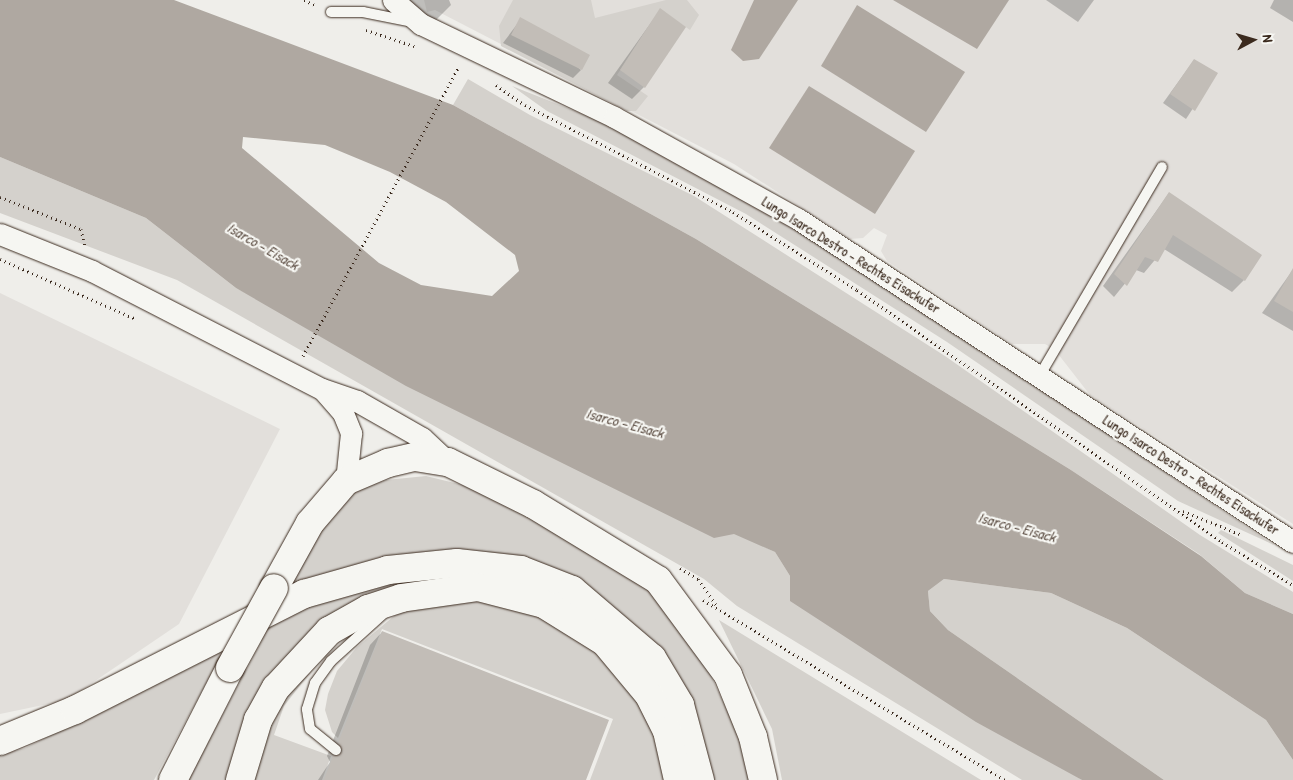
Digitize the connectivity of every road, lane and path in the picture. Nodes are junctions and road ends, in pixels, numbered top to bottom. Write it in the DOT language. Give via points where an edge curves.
graph roads {
  1 [pos="392,0"];
  2 [pos="331,12"];
  3 [pos="421,24"];
  4 [pos="420,48"];
  5 [pos="452,62"];
  6 [pos="460,66"];
  7 [pos="467,70"];
  8 [pos="490,81"];
  9 [pos="1162,167"];
  10 [pos="0,197"];
  11 [pos="0,234"];
  12 [pos="0,259"];
  13 [pos="92,271"];
  14 [pos="159,306"];
  15 [pos="303,356"];
  16 [pos="1040,375"];
  17 [pos="322,389"];
  18 [pos="448,462"];
  19 [pos="346,481"];
  20 [pos="1180,510"];
  21 [pos="1251,540"];
  22 [pos="1293,542"];
  23 [pos="1293,585"];
  24 [pos="401,598"];
  25 [pos="700,599"];
  26 [pos="0,741"];
  27 [pos="336,750"];
  28 [pos="173,780"];
  29 [pos="240,780"];
  30 [pos="678,780"];
  31 [pos="700,780"];
  32 [pos="762,780"];
  33 [pos="1006,780"];
  1 -- 3 [label="street, Lungo Isarco Destro - Rechtes Eisackufer"];
  2 -- 3 [label="lane" via="363,12"];
  2 -- 4 [label="path" via="374,34"];
  3 -- 16 [label="street, Lungo Isarco Destro - Rechtes Eisackufer" via="614,116 798,219"];
  5 -- 6 [label="path"];
  6 -- 7 [label="path"];
  6 -- 15 [label="path"];
  8 -- 20 [label="path" via="526,105 733,212 934,340"];
  9 -- 16 [label="lane"];
  10 -- 13 [label="path" via="81,229"];
  11 -- 13 [label="street"];
  12 -- 14 [label="path" via="151,326"];
  13 -- 14 [label="street"];
  14 -- 17 [label="street"];
  16 -- 22 [label="street, Lungo Isarco Destro - Rechtes Eisackufer"];
  17 -- 18 [label="street" via="357,401 422,438"];
  17 -- 19 [label="street" via="343,413 351,433"];
  18 -- 19 [label="main road" via="415,457 381,465"];
  18 -- 32 [label="main road" via="533,504 658,580 728,675 753,737"];
  19 -- 28 [label="main road, bridge" via="310,523"];
  20 -- 21 [label="path"];
  20 -- 23 [label="path" via="1222,542"];
  24 -- 27 [label="lane" via="331,661 315,683 307,708 310,729"];
  24 -- 29 [label="main road" via="368,609 329,631 298,659 258,720"];
  24 -- 30 [label="main road" via="478,587 522,596 576,620 605,642 649,695 667,731"];
  25 -- 33 [label="path"];
  26 -- 31 [label="main road" via="75,710 304,594 388,570 457,563 521,570 572,590 652,658 680,704"];
}
